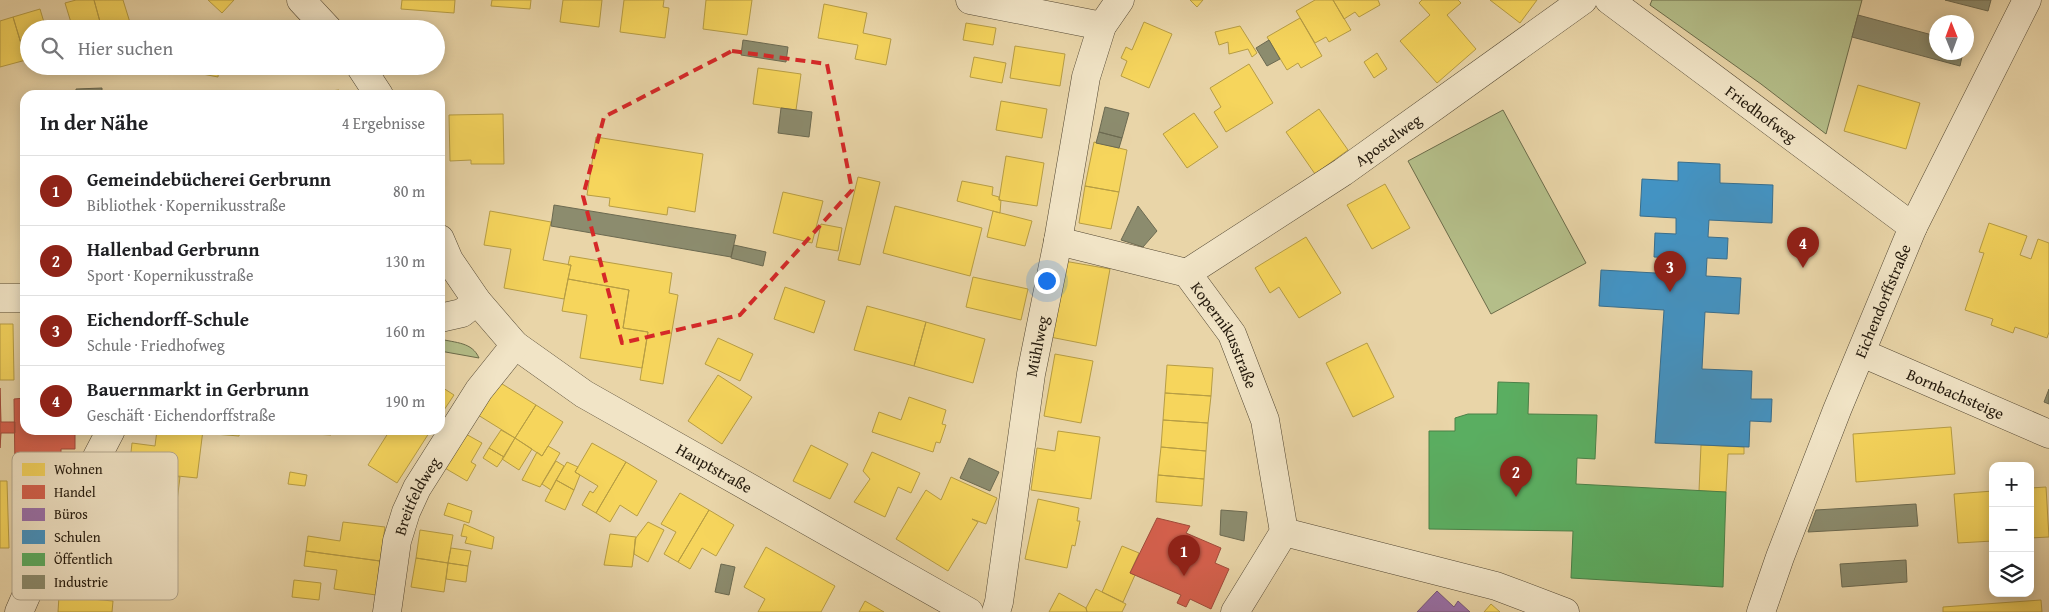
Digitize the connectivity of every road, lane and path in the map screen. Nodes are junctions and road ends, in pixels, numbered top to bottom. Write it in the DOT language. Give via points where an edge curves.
graph roads {
  1 [pos="301,0"];
  2 [pos="970,0"];
  3 [pos="1120,0"];
  4 [pos="1583,0"];
  5 [pos="1609,0"];
  6 [pos="2027,0"];
  7 [pos="320,20"];
  8 [pos="1102,26"];
  9 [pos="366,75"];
  10 [pos="376,90"];
  11 [pos="1913,228"];
  12 [pos="1058,241"];
  13 [pos="445,251"];
  14 [pos="1187,273"];
  15 [pos="0,298"];
  16 [pos="20,298"];
  17 [pos="477,301"];
  18 [pos="445,317"];
  19 [pos="515,345"];
  20 [pos="1862,353"];
  21 [pos="2049,434"];
  22 [pos="108,435"];
  23 [pos="100,452"];
  24 [pos="1284,532"];
  25 [pos="24,600"];
  26 [pos="19,612"];
  27 [pos="387,612"];
  28 [pos="969,612"];
  29 [pos="996,612"];
  30 [pos="1235,612"];
  31 [pos="1565,612"];
  32 [pos="1761,612"];
  1 -- 7 [label="street"];
  2 -- 8 [label="street"];
  3 -- 8 [label="street, Mühlweg"];
  4 -- 14 [label="street, Apostelweg" via="1343,172"];
  5 -- 11 [label="street, Friedhofweg"];
  6 -- 11 [label="street, Eichendorffstraße"];
  8 -- 12 [label="street, Mühlweg" via="1086,77"];
  9 -- 10 [label="street"];
  11 -- 20 [label="street, Eichendorffstraße"];
  12 -- 14 [label="street, Kopernikusstraße"];
  12 -- 29 [label="street, Mühlweg" via="1031,374"];
  13 -- 17 [label="street, Hauptstraße"];
  14 -- 24 [label="street, Kopernikusstraße" via="1232,334 1265,420"];
  15 -- 16 [label="street"];
  17 -- 18 [label="street" via="462,313"];
  17 -- 19 [label="street, Hauptstraße"];
  19 -- 27 [label="street, Breitfeldweg" via="479,390 417,488 397,541"];
  19 -- 28 [label="street, Hauptstraße" via="584,394"];
  20 -- 21 [label="street, Bornbachsteige"];
  20 -- 32 [label="street, Eichendorffstraße"];
  22 -- 23 [label="street"];
  24 -- 30 [label="street"];
  24 -- 31 [label="street" via="1496,586"];
  25 -- 26 [label="street"];
}
